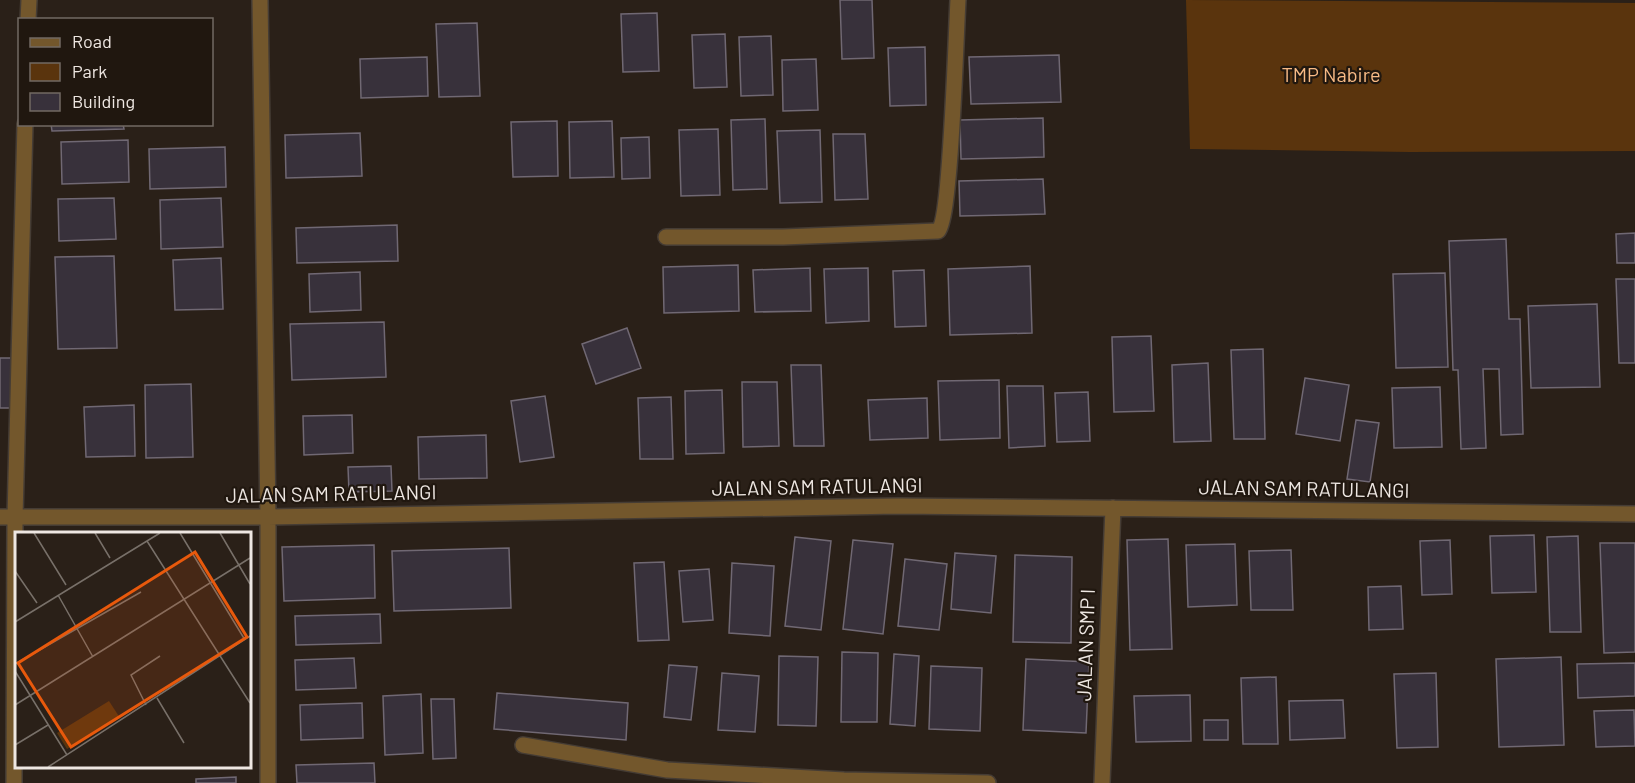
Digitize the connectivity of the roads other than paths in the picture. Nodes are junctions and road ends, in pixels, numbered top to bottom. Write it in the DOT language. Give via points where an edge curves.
graph roads {
  1 [pos="29,0"];
  2 [pos="260,0"];
  3 [pos="958,0"];
  4 [pos="28,18"];
  5 [pos="26,126"];
  6 [pos="666,237"];
  7 [pos="1113,508"];
  8 [pos="1635,514"];
  9 [pos="8,517"];
  10 [pos="268,517"];
  11 [pos="523,745"];
  12 [pos="14,783"];
  13 [pos="268,783"];
  14 [pos="988,783"];
  15 [pos="1102,783"];
  1 -- 4 [label="street"];
  2 -- 10 [label="street"];
  3 -- 6 [label="street" via="949,190 944,221 938,231"];
  5 -- 9 [label="street"];
  7 -- 8 [label="street, JALAN SAM RATULANGI"];
  7 -- 10 [label="street, JALAN SAM RATULANGI" via="898,506"];
  7 -- 15 [label="street, JALAN SMP I"];
  9 -- 10 [label="street, JALAN SAM RATULANGI"];
  9 -- 12 [label="street"];
  10 -- 13 [label="street"];
  11 -- 14 [label="street" via="667,770 832,780"];
}
